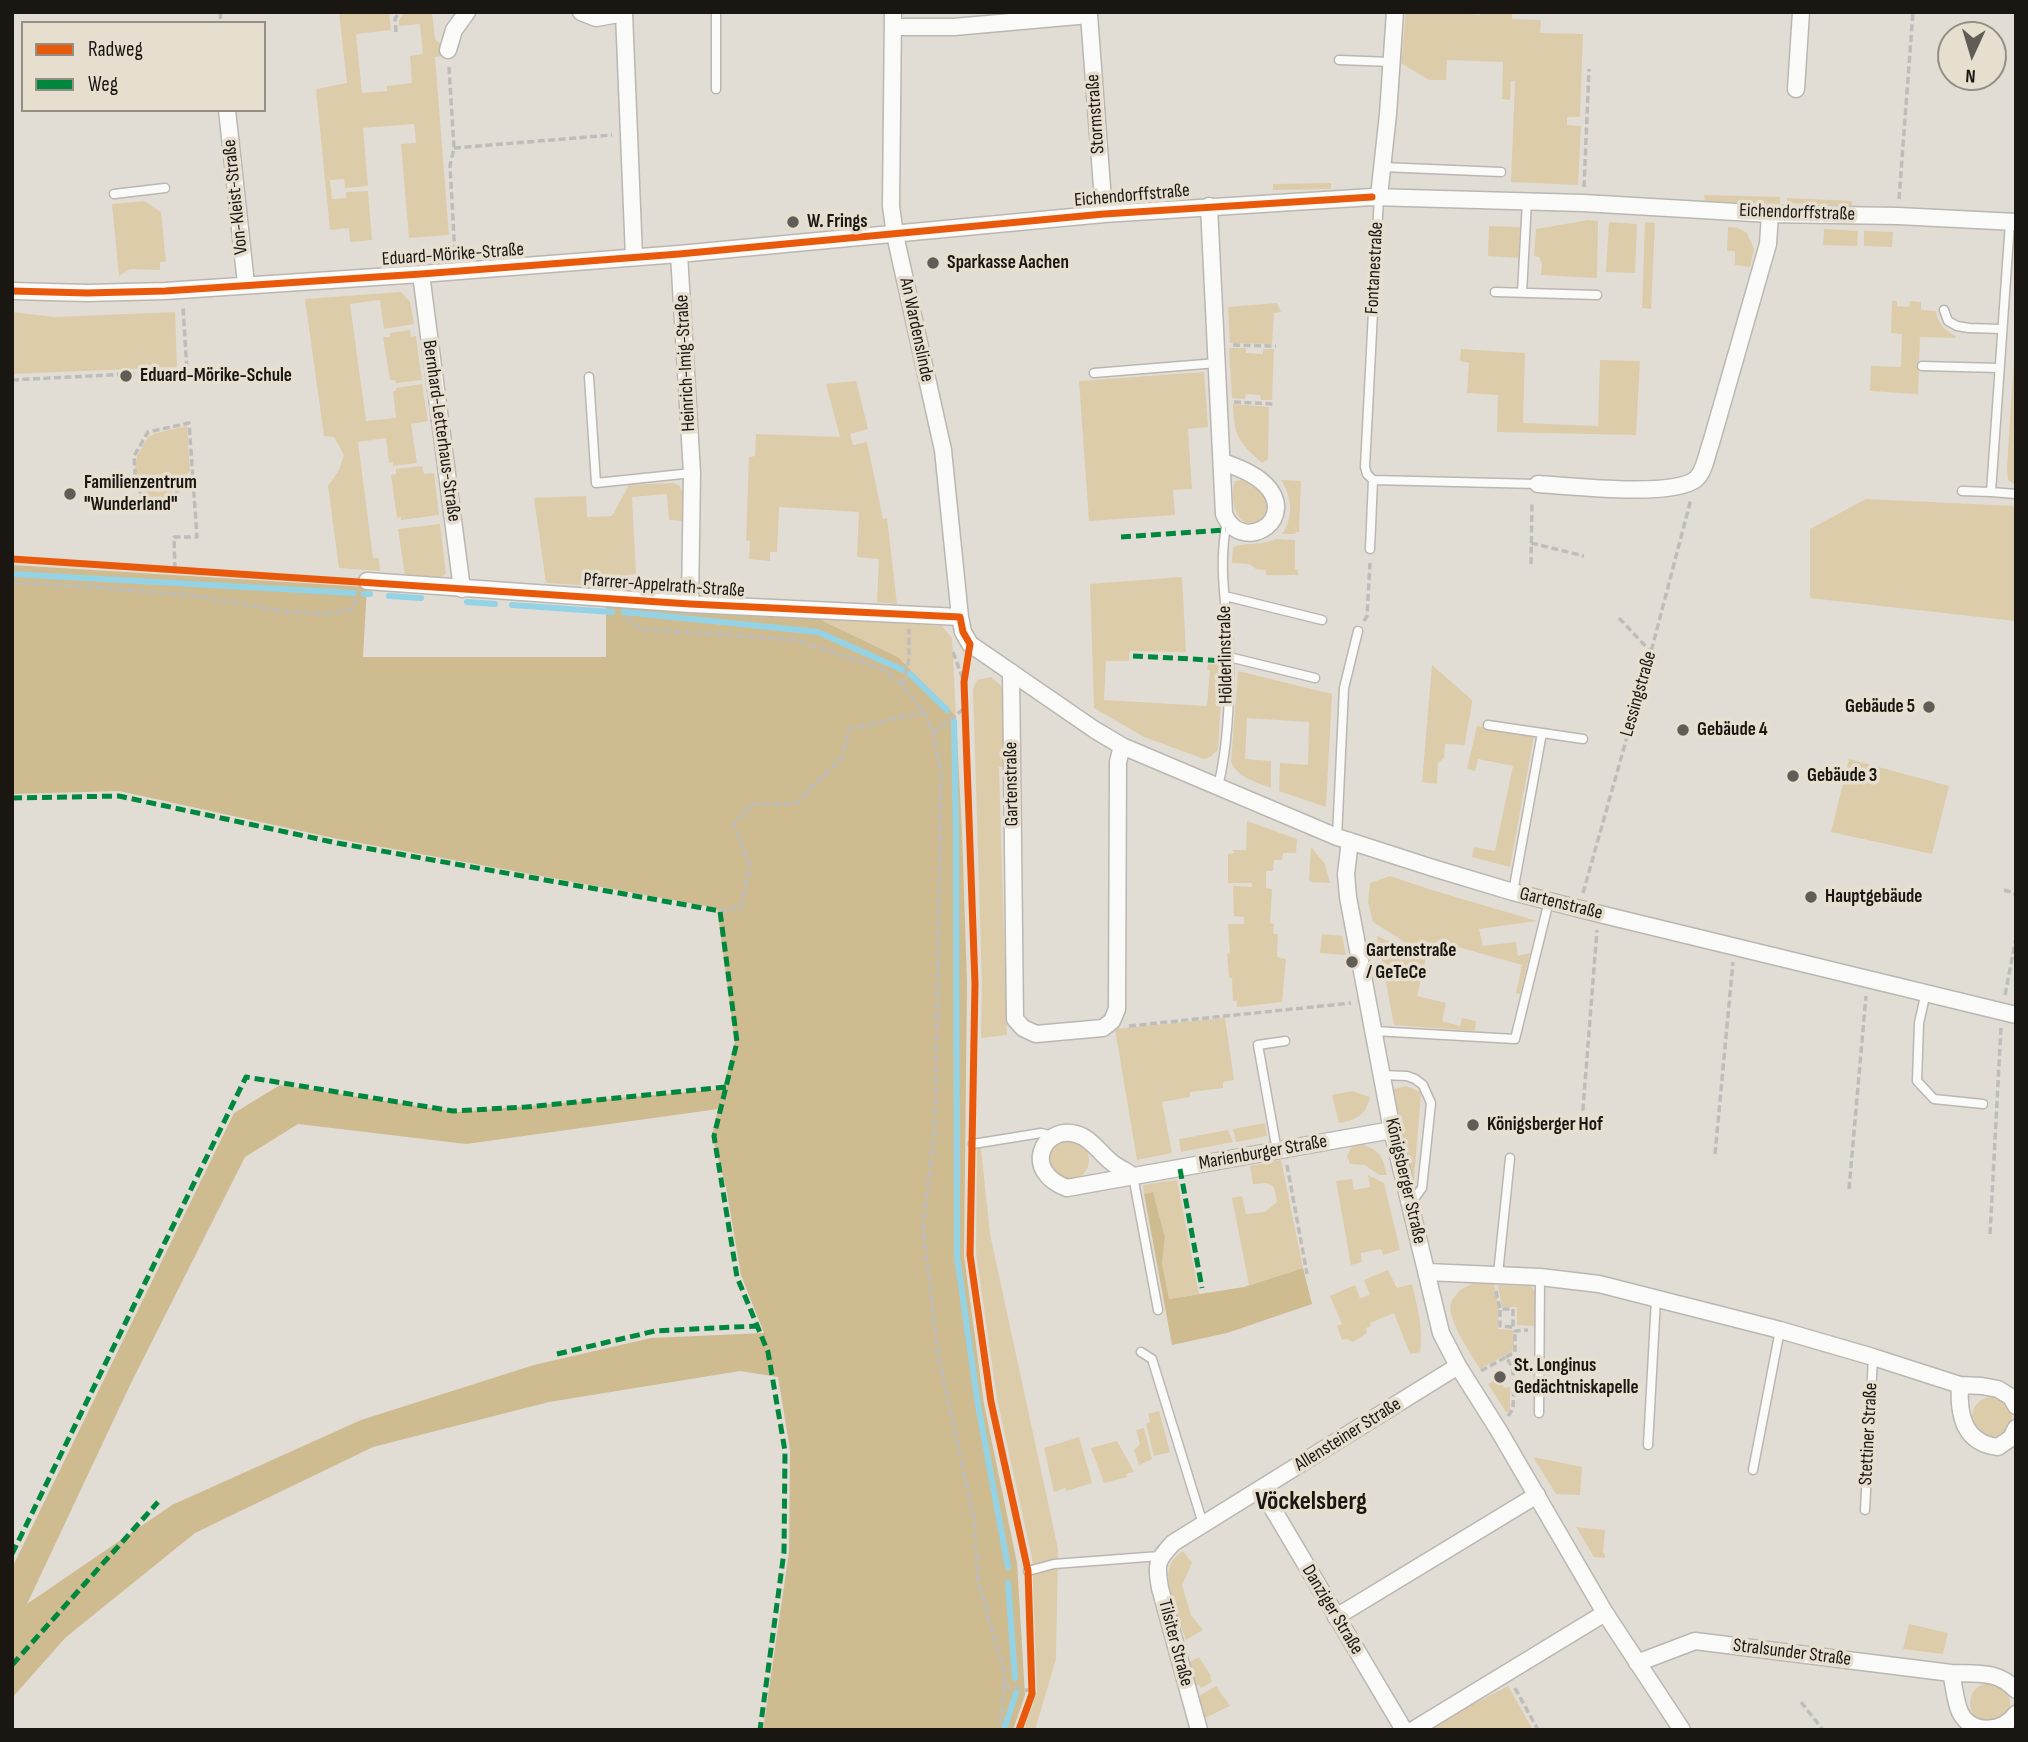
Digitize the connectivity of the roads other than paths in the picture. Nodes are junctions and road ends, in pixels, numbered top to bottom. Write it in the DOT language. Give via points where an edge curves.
graph roads {
  1 [pos="467,12"];
  2 [pos="581,12"];
  3 [pos="624,12"];
  4 [pos="716,12"];
  5 [pos="1395,12"];
  6 [pos="1801,12"];
  7 [pos="893,20"];
  8 [pos="448,50"];
  9 [pos="1339,60"];
  10 [pos="1392,62"];
  11 [pos="716,89"];
  12 [pos="1796,89"];
  13 [pos="227,112"];
  14 [pos="1382,167"];
  15 [pos="1501,172"];
  16 [pos="164,188"];
  17 [pos="114,194"];
  18 [pos="1379,197"];
  19 [pos="1527,201"];
  20 [pos="1209,206"];
  21 [pos="1104,214"];
  22 [pos="1770,214"];
  23 [pos="2013,222"];
  24 [pos="895,235"];
  25 [pos="679,254"];
  26 [pos="634,257"];
  27 [pos="421,274"];
  28 [pos="246,284"];
  29 [pos="12,291"];
  30 [pos="1495,292"];
  31 [pos="1522,293"];
  32 [pos="1597,295"];
  33 [pos="1944,310"];
  34 [pos="2002,329"];
  35 [pos="1217,363"];
  36 [pos="1922,366"];
  37 [pos="1999,368"];
  38 [pos="1094,373"];
  39 [pos="589,377"];
  40 [pos="1223,462"];
  41 [pos="692,473"];
  42 [pos="1373,480"];
  43 [pos="1535,484"];
  44 [pos="1962,491"];
  45 [pos="1991,492"];
  46 [pos="2016,494"];
  47 [pos="1227,522"];
  48 [pos="1370,549"];
  49 [pos="365,581"];
  50 [pos="462,589"];
  51 [pos="1225,596"];
  52 [pos="690,604"];
  53 [pos="960,617"];
  54 [pos="1322,621"];
  55 [pos="1358,631"];
  56 [pos="970,644"];
  57 [pos="1229,657"];
  58 [pos="1011,672"];
  59 [pos="1315,678"];
  60 [pos="1488,725"];
  61 [pos="1542,733"];
  62 [pos="1583,739"];
  63 [pos="1122,746"];
  64 [pos="1218,787"];
  65 [pos="1344,839"];
  66 [pos="1515,885"];
  67 [pos="1549,901"];
  68 [pos="1926,992"];
  69 [pos="2009,1013"];
  70 [pos="1374,1031"];
  71 [pos="1285,1041"];
  72 [pos="1382,1075"];
  73 [pos="1983,1104"];
  74 [pos="1392,1130"];
  75 [pos="1054,1136"];
  76 [pos="973,1144"];
  77 [pos="1280,1150"];
  78 [pos="1510,1158"];
  79 [pos="1133,1176"];
  80 [pos="1409,1205"];
  81 [pos="1427,1272"];
  82 [pos="1495,1274"];
  83 [pos="1540,1277"];
  84 [pos="1656,1299"];
  85 [pos="1158,1310"];
  86 [pos="1780,1330"];
  87 [pos="1141,1352"];
  88 [pos="1873,1357"];
  89 [pos="1462,1373"];
  90 [pos="1959,1385"];
  91 [pos="2016,1406"];
  92 [pos="1539,1413"];
  93 [pos="2016,1428"];
  94 [pos="1648,1445"];
  95 [pos="1753,1470"];
  96 [pos="1261,1489"];
  97 [pos="1537,1495"];
  98 [pos="1865,1510"];
  99 [pos="1203,1524"];
  100 [pos="1160,1556"];
  101 [pos="1028,1571"];
  102 [pos="1605,1613"];
  103 [pos="1336,1617"];
  104 [pos="1637,1663"];
  105 [pos="1951,1673"];
  106 [pos="2016,1690"];
  107 [pos="2016,1714"];
  108 [pos="1199,1730"];
  109 [pos="1404,1730"];
  110 [pos="1413,1730"];
  111 [pos="1682,1730"];
  1 -- 8 [label="street" via="454,30"];
  2 -- 3 [label="street" via="596,18"];
  3 -- 26 [label="street"];
  4 -- 11 [label="lane"];
  5 -- 10 [label="street, Fontanestraße"];
  6 -- 12 [label="street"];
  7 -- 21 [label="street, Stormstraße" via="954,27 1088,15"];
  7 -- 24 [label="street, An Wardenslinde" via="891,206"];
  9 -- 10 [label="lane"];
  10 -- 14 [label="street, Fontanestraße"];
  13 -- 28 [label="street, Von-Kleist-Straße"];
  14 -- 15 [label="lane"];
  14 -- 18 [label="street, Fontanestraße"];
  16 -- 17 [label="lane"];
  18 -- 19 [label="street, Eichendorffstraße"];
  18 -- 20 [label="street, Eichendorffstraße"];
  18 -- 42 [label="lane, Fontanestraße" via="1365,467"];
  19 -- 22 [label="street, Eichendorffstraße"];
  19 -- 31 [label="lane"];
  20 -- 21 [label="street, Eichendorffstraße"];
  20 -- 35 [label="street, Hölderlinstraße"];
  21 -- 24 [label="street, Eichendorffstraße"];
  22 -- 23 [label="street, Eichendorffstraße"];
  22 -- 43 [label="street" via="1768,244 1711,443 1696,478 1651,489"];
  23 -- 34 [label="lane, Eichendorffstraße"];
  24 -- 25 [label="street, Eduard-Mörike-Straße"];
  24 -- 53 [label="street, An Wardenslinde" via="943,450"];
  25 -- 26 [label="street, Eduard-Mörike-Straße"];
  25 -- 41 [label="street, Heinrich-Imig-Straße"];
  26 -- 27 [label="street, Eduard-Mörike-Straße"];
  27 -- 28 [label="street, Eduard-Mörike-Straße"];
  27 -- 50 [label="street, Bernhard-Letterhaus-Straße"];
  28 -- 29 [label="street, Eduard-Mörike-Straße" via="87,293"];
  30 -- 31 [label="lane"];
  31 -- 32 [label="lane"];
  33 -- 34 [label="lane" via="1948,321 1957,326"];
  34 -- 37 [label="lane, Eichendorffstraße"];
  35 -- 38 [label="lane"];
  35 -- 40 [label="street, Hölderlinstraße"];
  36 -- 37 [label="lane"];
  37 -- 45 [label="lane, Eichendorffstraße"];
  39 -- 41 [label="lane" via="596,483"];
  40 -- 47 [label="street, Hölderlinstraße"];
  40 -- 47 [label="street" via="1266,485 1275,508 1272,522 1258,531 1243,532"];
  41 -- 52 [label="street, Heinrich-Imig-Straße"];
  42 -- 43 [label="lane"];
  42 -- 48 [label="lane, Fontanestraße"];
  44 -- 45 [label="lane"];
  45 -- 46 [label="lane"];
  47 -- 51 [label="lane, Hölderlinstraße"];
  49 -- 50 [label="street, Pfarrer-Appelrath-Straße"];
  50 -- 52 [label="street, Pfarrer-Appelrath-Straße"];
  51 -- 54 [label="lane"];
  51 -- 57 [label="lane, Hölderlinstraße"];
  52 -- 53 [label="street, Pfarrer-Appelrath-Straße"];
  53 -- 56 [label="street, An Wardenslinde"];
  55 -- 65 [label="lane" via="1344,688"];
  56 -- 58 [label="street, Gartenstraße"];
  57 -- 59 [label="lane"];
  57 -- 64 [label="lane, Hölderlinstraße" via="1224,760"];
  58 -- 63 [label="street, Gartenstraße"];
  58 -- 63 [label="street, Gartenstraße" via="1015,1019 1036,1034 1103,1028 1117,1009 1118,762"];
  60 -- 61 [label="lane"];
  61 -- 62 [label="lane"];
  61 -- 66 [label="lane, Gartenstraße"];
  63 -- 64 [label="street, Gartenstraße"];
  64 -- 65 [label="street, Gartenstraße"];
  65 -- 66 [label="street, Gartenstraße"];
  65 -- 70 [label="street, Königsberger Straße" via="1348,897"];
  66 -- 67 [label="street, Gartenstraße"];
  67 -- 68 [label="street, Gartenstraße"];
  67 -- 70 [label="lane" via="1515,1039"];
  68 -- 69 [label="street, Gartenstraße"];
  68 -- 73 [label="lane" via="1919,1023 1917,1081 1934,1100"];
  70 -- 72 [label="street, Königsberger Straße"];
  71 -- 77 [label="lane" via="1258,1045"];
  72 -- 74 [label="street, Königsberger Straße"];
  72 -- 80 [label="lane" via="1415,1079 1431,1103 1422,1188"];
  74 -- 77 [label="street, Marienburger Straße"];
  74 -- 80 [label="street, Königsberger Straße"];
  75 -- 76 [label="lane" via="1041,1133"];
  75 -- 79 [label="street" via="1080,1135"];
  75 -- 79 [label="street, Marienburger Straße" via="1042,1150 1040,1162 1054,1183 1067,1188"];
  77 -- 79 [label="street, Marienburger Straße"];
  78 -- 82 [label="lane"];
  79 -- 85 [label="lane"];
  80 -- 81 [label="street, Königsberger Straße"];
  81 -- 82 [label="street, Stettiner Straße"];
  81 -- 89 [label="street, Königsberger Straße" via="1441,1333"];
  82 -- 83 [label="street, Stettiner Straße"];
  83 -- 84 [label="street, Stettiner Straße" via="1599,1284"];
  83 -- 92 [label="lane"];
  84 -- 86 [label="street, Stettiner Straße"];
  84 -- 94 [label="lane"];
  86 -- 88 [label="street, Stettiner Straße"];
  86 -- 95 [label="lane"];
  87 -- 99 [label="lane" via="1152,1359"];
  88 -- 90 [label="street, Stettiner Straße"];
  88 -- 98 [label="lane, Stettiner Straße"];
  89 -- 96 [label="street, Allensteiner Straße"];
  89 -- 97 [label="street, Königsberger Straße"];
  90 -- 91 [label="street, Stettiner Straße" via="1998,1389"];
  90 -- 93 [label="street" via="1959,1404 1973,1439 1998,1447"];
  96 -- 99 [label="street, Allensteiner Straße"];
  96 -- 103 [label="street, Danziger Straße"];
  97 -- 102 [label="street, Königsberger Straße"];
  97 -- 103 [label="street"];
  99 -- 100 [label="street, Allensteiner Straße"];
  100 -- 101 [label="lane" via="1054,1564"];
  100 -- 108 [label="street, Tilsiter Straße" via="1160,1588"];
  102 -- 104 [label="street, Königsberger Straße"];
  102 -- 110 [label="street"];
  103 -- 109 [label="street, Danziger Straße"];
  104 -- 105 [label="street, Stralsunder Straße" via="1695,1641"];
  104 -- 111 [label="street, Königsberger Straße"];
  105 -- 106 [label="street, Stralsunder Straße" via="1986,1674 2007,1681"];
  105 -- 107 [label="street" via="1960,1712 1969,1723 1994,1729"];
}
